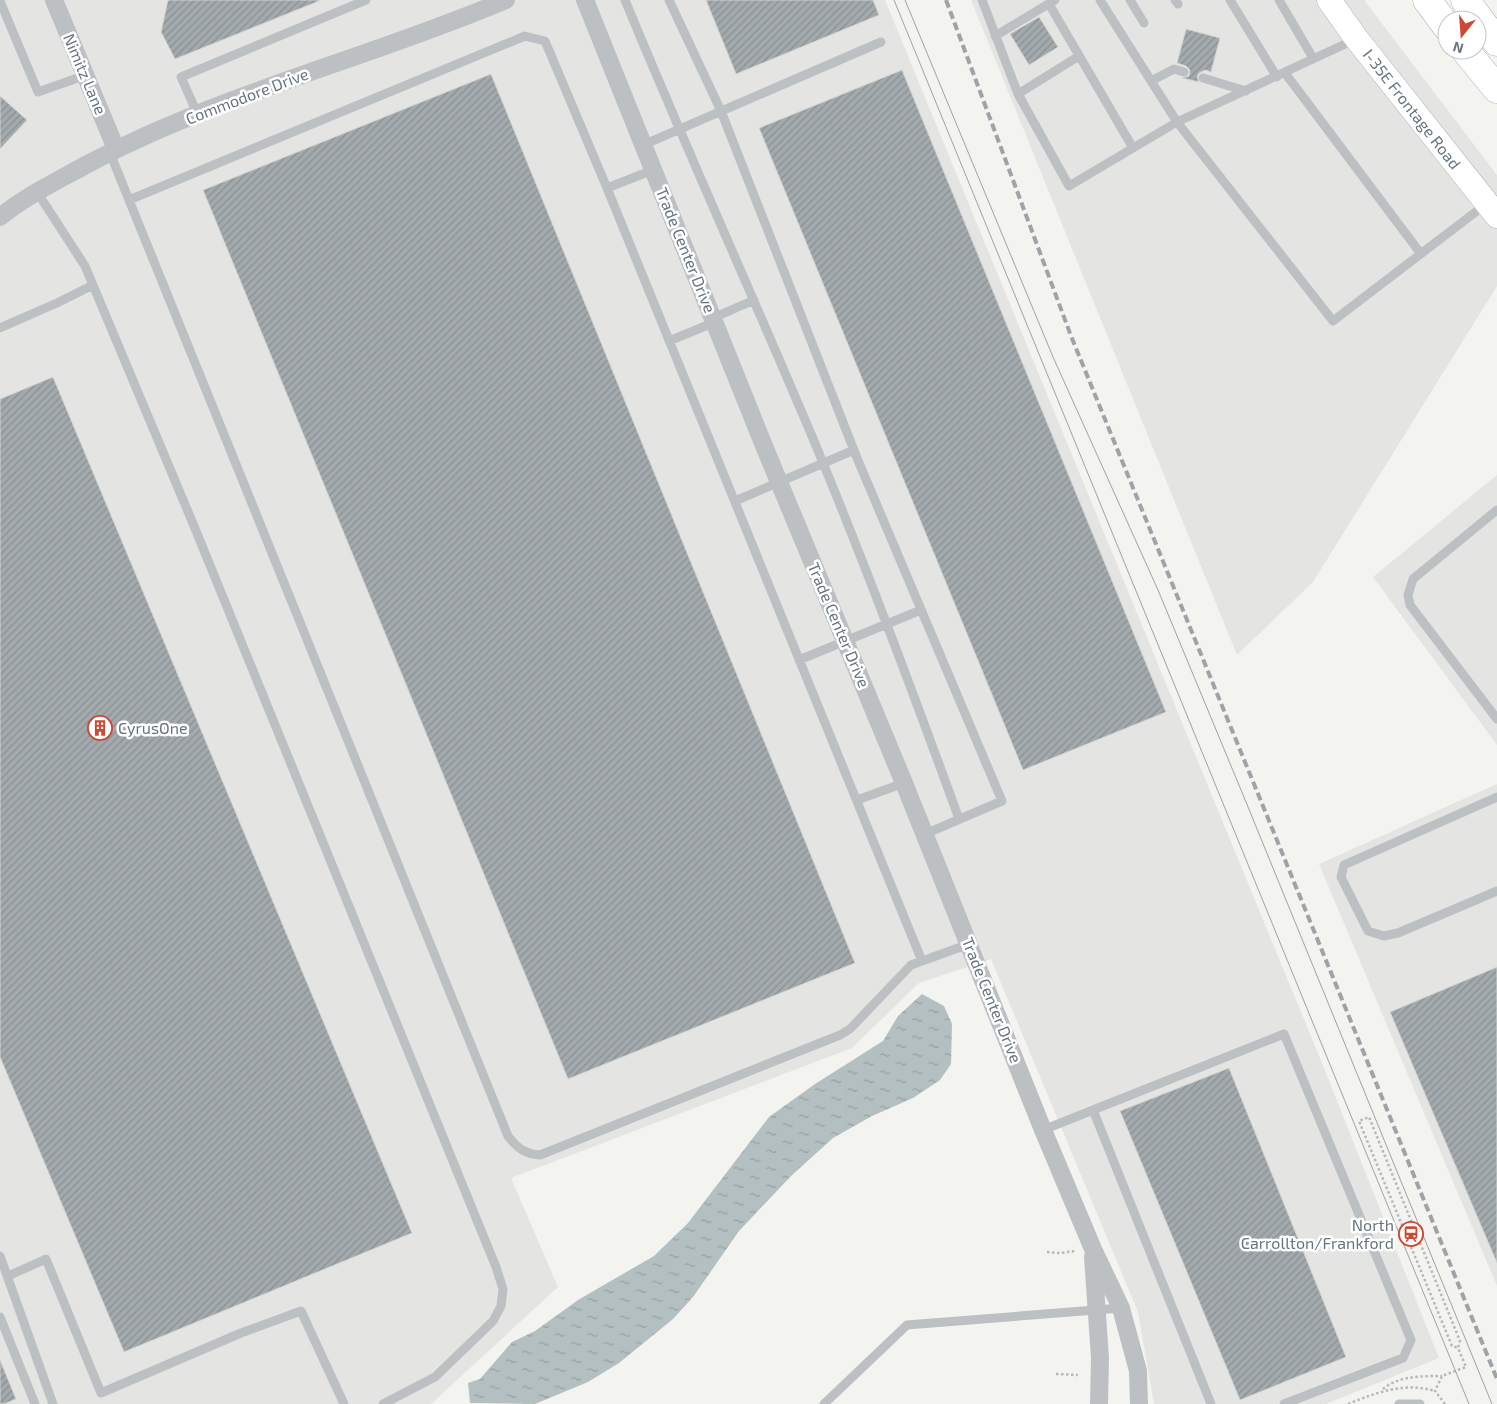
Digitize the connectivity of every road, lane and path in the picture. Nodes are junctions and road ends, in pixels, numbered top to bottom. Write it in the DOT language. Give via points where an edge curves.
graph roads {
  1 [pos="0,0"];
  2 [pos="54,0"];
  3 [pos="366,0"];
  4 [pos="506,0"];
  5 [pos="585,0"];
  6 [pos="625,0"];
  7 [pos="669,0"];
  8 [pos="982,0"];
  9 [pos="1100,0"];
  10 [pos="1130,0"];
  11 [pos="1230,0"];
  12 [pos="1279,0"];
  13 [pos="1329,0"];
  14 [pos="1427,0"];
  15 [pos="1465,0"];
  16 [pos="1052,2"];
  17 [pos="1437,14"];
  18 [pos="1144,24"];
  19 [pos="995,36"];
  20 [pos="1356,38"];
  21 [pos="881,42"];
  22 [pos="1497,42"];
  23 [pos="1079,56"];
  24 [pos="1313,58"];
  25 [pos="1473,60"];
  26 [pos="1184,72"];
  27 [pos="86,75"];
  28 [pos="1281,75"];
  29 [pos="1203,78"];
  30 [pos="1151,81"];
  31 [pos="1497,89"];
  32 [pos="1246,91"];
  33 [pos="1018,94"];
  34 [pos="721,111"];
  35 [pos="197,114"];
  36 [pos="1176,122"];
  37 [pos="679,129"];
  38 [pos="643,145"];
  39 [pos="1133,148"];
  40 [pos="113,151"];
  41 [pos="653,170"];
  42 [pos="607,188"];
  43 [pos="37,192"];
  44 [pos="129,200"];
  45 [pos="1492,210"];
  46 [pos="0,217"];
  47 [pos="1421,254"];
  48 [pos="92,285"];
  49 [pos="754,300"];
  50 [pos="714,320"];
  51 [pos="0,328"];
  52 [pos="669,341"];
  53 [pos="854,450"];
  54 [pos="823,463"];
  55 [pos="780,483"];
  56 [pos="735,501"];
  57 [pos="1497,510"];
  58 [pos="921,610"];
  59 [pos="886,624"];
  60 [pos="846,640"];
  61 [pos="799,660"];
  62 [pos="1497,719"];
  63 [pos="904,783"];
  64 [pos="1497,797"];
  65 [pos="857,800"];
  66 [pos="959,819"];
  67 [pos="925,834"];
  68 [pos="1497,892"];
  69 [pos="970,944"];
  70 [pos="922,961"];
  71 [pos="1094,1110"];
  72 [pos="1043,1130"];
  73 [pos="1093,1249"];
  74 [pos="1075,1251"];
  75 [pos="1047,1252"];
  76 [pos="0,1256"];
  77 [pos="8,1276"];
  78 [pos="1121,1308"];
  79 [pos="1097,1311"];
  80 [pos="0,1317"];
  81 [pos="1458,1348"];
  82 [pos="1056,1374"];
  83 [pos="1078,1375"];
  84 [pos="1442,1376"];
  85 [pos="1382,1390"];
  86 [pos="1435,1391"];
  87 [pos="35,1404"];
  88 [pos="53,1404"];
  89 [pos="344,1404"];
  90 [pos="383,1404"];
  91 [pos="824,1404"];
  92 [pos="1099,1404"];
  93 [pos="1139,1404"];
  94 [pos="1211,1404"];
  95 [pos="1284,1404"];
  96 [pos="1348,1404"];
  97 [pos="1400,1404"];
  98 [pos="1420,1404"];
  99 [pos="1445,1404"];
  1 -- 27 [label="lane" via="38,92"];
  2 -- 27 [label="street, Nimitz Lane"];
  3 -- 35 [label="lane" via="181,77"];
  4 -- 35 [label="street, Commodore Drive"];
  5 -- 38 [label="street, Trade Center Drive"];
  6 -- 37 [label="lane"];
  7 -- 34 [label="lane"];
  8 -- 19 [label="lane"];
  9 -- 30 [label="lane"];
  10 -- 18 [label="lane"];
  11 -- 28 [label="lane"];
  12 -- 24 [label="lane"];
  13 -- 20 [label="main road, I-35E Frontage Road"];
  14 -- 17 [label="highway"];
  15 -- 22 [label="highway"];
  16 -- 19 [label="lane"];
  16 -- 23 [label="lane"];
  19 -- 33 [label="lane"];
  20 -- 24 [label="lane"];
  20 -- 45 [label="main road, I-35E Frontage Road"];
  21 -- 34 [label="lane"];
  23 -- 33 [label="lane"];
  23 -- 39 [label="lane"];
  24 -- 28 [label="lane"];
  25 -- 31 [label="highway"];
  26 -- 30 [label="lane" via="1174,69"];
  27 -- 40 [label="street, Nimitz Lane"];
  28 -- 32 [label="lane"];
  28 -- 47 [label="lane"];
  29 -- 32 [label="lane"];
  30 -- 36 [label="lane"];
  32 -- 36 [label="lane"];
  33 -- 39 [label="lane" via="1069,186"];
  34 -- 37 [label="lane"];
  34 -- 53 [label="lane"];
  35 -- 40 [label="street, Commodore Drive"];
  36 -- 39 [label="lane"];
  36 -- 47 [label="lane" via="1333,321"];
  37 -- 38 [label="lane"];
  37 -- 49 [label="lane"];
  38 -- 41 [label="street, Trade Center Drive"];
  40 -- 43 [label="street, Commodore Drive"];
  40 -- 44 [label="lane"];
  41 -- 42 [label="lane"];
  41 -- 50 [label="street, Trade Center Drive"];
  42 -- 44 [label="lane" via="546,40 525,36"];
  42 -- 52 [label="lane"];
  43 -- 46 [label="street, Commodore Drive"];
  43 -- 48 [label="lane" via="85,266"];
  44 -- 70 [label="lane" via="508,1136 519,1149 540,1155 840,1034 850,1028 910,965"];
  45 -- 47 [label="lane"];
  48 -- 51 [label="lane"];
  48 -- 90 [label="lane" via="194,526 503,1290 501,1306 493,1321 441,1371 421,1386"];
  49 -- 50 [label="lane"];
  49 -- 54 [label="lane"];
  50 -- 52 [label="lane"];
  50 -- 55 [label="street, Trade Center Drive"];
  52 -- 56 [label="lane"];
  53 -- 54 [label="lane"];
  53 -- 58 [label="lane"];
  54 -- 55 [label="lane"];
  54 -- 59 [label="lane"];
  55 -- 56 [label="lane"];
  55 -- 60 [label="street, Trade Center Drive"];
  56 -- 61 [label="lane"];
  57 -- 62 [label="lane" via="1413,579 1408,595 1410,605"];
  58 -- 59 [label="lane"];
  58 -- 66 [label="lane" via="1002,801"];
  59 -- 60 [label="lane"];
  59 -- 66 [label="lane"];
  60 -- 61 [label="lane"];
  60 -- 63 [label="street, Trade Center Drive"];
  61 -- 65 [label="lane"];
  63 -- 65 [label="lane"];
  63 -- 67 [label="street, Trade Center Drive"];
  64 -- 68 [label="lane" via="1344,865 1341,877 1368,931 1384,936 1398,934"];
  65 -- 70 [label="lane"];
  66 -- 67 [label="lane"];
  67 -- 69 [label="street, Trade Center Drive"];
  69 -- 70 [label="lane"];
  69 -- 72 [label="street, Trade Center Drive"];
  71 -- 72 [label="lane"];
  71 -- 94 [label="lane"];
  71 -- 95 [label="lane" via="1284,1034 1411,1340 1404,1358"];
  72 -- 73 [label="street, Trade Center Drive"];
  73 -- 78 [label="street, Trade Center Drive"];
  73 -- 79 [label="street, Trade Center Drive"];
  74 -- 75 [label="path"];
  76 -- 77 [label="lane"];
  77 -- 88 [label="lane"];
  77 -- 89 [label="lane" via="46,1259 101,1393 301,1311"];
  78 -- 79 [label="lane"];
  78 -- 93 [label="street, Trade Center Drive" via="1138,1372"];
  79 -- 91 [label="lane" via="907,1325"];
  79 -- 92 [label="street, Trade Center Drive"];
  80 -- 87 [label="lane"];
  81 -- 81 [label="path" via="1452,1346 1360,1121 1369,1117 1460,1341"];
  81 -- 84 [label="path" via="1466,1367"];
  82 -- 83 [label="path"];
  84 -- 85 [label="path" via="1405,1379"];
  84 -- 86 [label="path"];
  85 -- 86 [label="path" via="1416,1387"];
  85 -- 96 [label="path"];
  86 -- 99 [label="path"];
  97 -- 98 [label="lane"];
}
